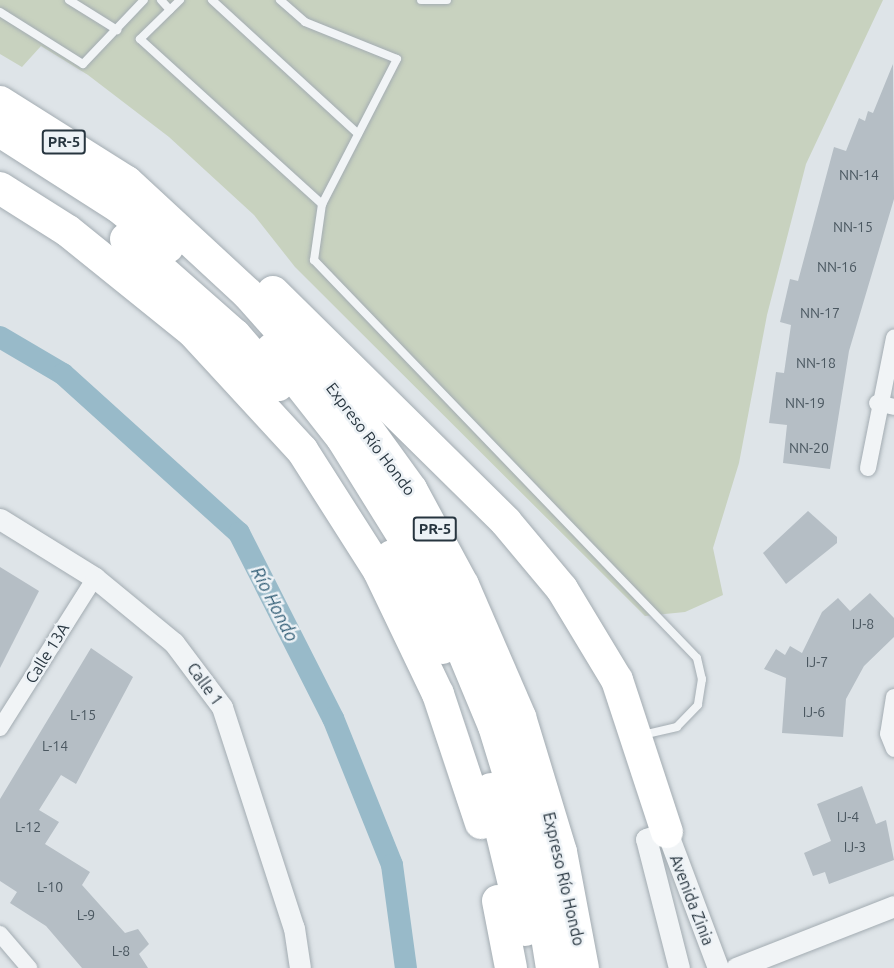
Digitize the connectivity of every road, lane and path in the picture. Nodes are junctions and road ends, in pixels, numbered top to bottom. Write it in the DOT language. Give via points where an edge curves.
graph roads {
  1 [pos="69,0"];
  2 [pos="144,0"];
  3 [pos="161,0"];
  4 [pos="180,0"];
  5 [pos="212,0"];
  6 [pos="280,0"];
  7 [pos="421,0"];
  8 [pos="447,0"];
  9 [pos="170,10"];
  10 [pos="0,12"];
  11 [pos="117,30"];
  12 [pos="0,102"];
  13 [pos="0,132"];
  14 [pos="358,134"];
  15 [pos="0,152"];
  16 [pos="127,182"];
  17 [pos="0,188"];
  18 [pos="322,204"];
  19 [pos="894,338"];
  20 [pos="877,403"];
  21 [pos="894,407"];
  22 [pos="868,468"];
  23 [pos="0,519"];
  24 [pos="95,578"];
  25 [pos="894,697"];
  26 [pos="0,728"];
  27 [pos="639,736"];
  28 [pos="894,749"];
  29 [pos="656,836"];
  30 [pos="894,906"];
  31 [pos="0,934"];
  32 [pos="28,968"];
  33 [pos="300,968"];
  34 [pos="511,968"];
  35 [pos="531,968"];
  36 [pos="552,968"];
  37 [pos="584,968"];
  38 [pos="679,968"];
  39 [pos="718,968"];
  40 [pos="736,968"];
  1 -- 11 [label="lane"];
  2 -- 11 [label="lane"];
  3 -- 9 [label="lane"];
  4 -- 9 [label="lane"];
  5 -- 14 [label="lane"];
  6 -- 14 [label="lane" via="305,22 397,59"];
  7 -- 8 [label="lane"];
  9 -- 18 [label="lane" via="140,39"];
  10 -- 11 [label="lane" via="83,64"];
  12 -- 16 [label="highway, Expreso Río Hondo / PR-5"];
  13 -- 36 [label="highway" via="119,207 201,274 265,340 342,438 439,594 494,726 534,856"];
  14 -- 18 [label="lane"];
  15 -- 35 [label="highway" via="109,223 218,320 330,446 455,669 512,860"];
  16 -- 27 [label="highway" via="178,208 240,261 506,522 562,589 597,645"];
  16 -- 37 [label="highway, Expreso Río Hondo / PR-5" via="248,294 310,362 370,433 440,538 520,717 561,852"];
  17 -- 34 [label="highway" via="68,231 193,332 302,450 344,512 438,694 469,780"];
  18 -- 27 [label="lane" via="313,248 322,271 697,658 702,679 698,705 677,727"];
  19 -- 20 [label="street"];
  20 -- 21 [label="street"];
  20 -- 22 [label="street"];
  23 -- 24 [label="street, Calle 1"];
  24 -- 26 [label="street, Calle 13A"];
  24 -- 33 [label="street, Calle 1" via="174,644 222,707 294,928"];
  25 -- 28 [label="street" via="888,734"];
  27 -- 29 [label="highway"];
  29 -- 38 [label="street, Avenida Zinia"];
  29 -- 39 [label="street, Avenida Zinia"];
  30 -- 40 [label="street"];
  31 -- 32 [label="street"];
}
